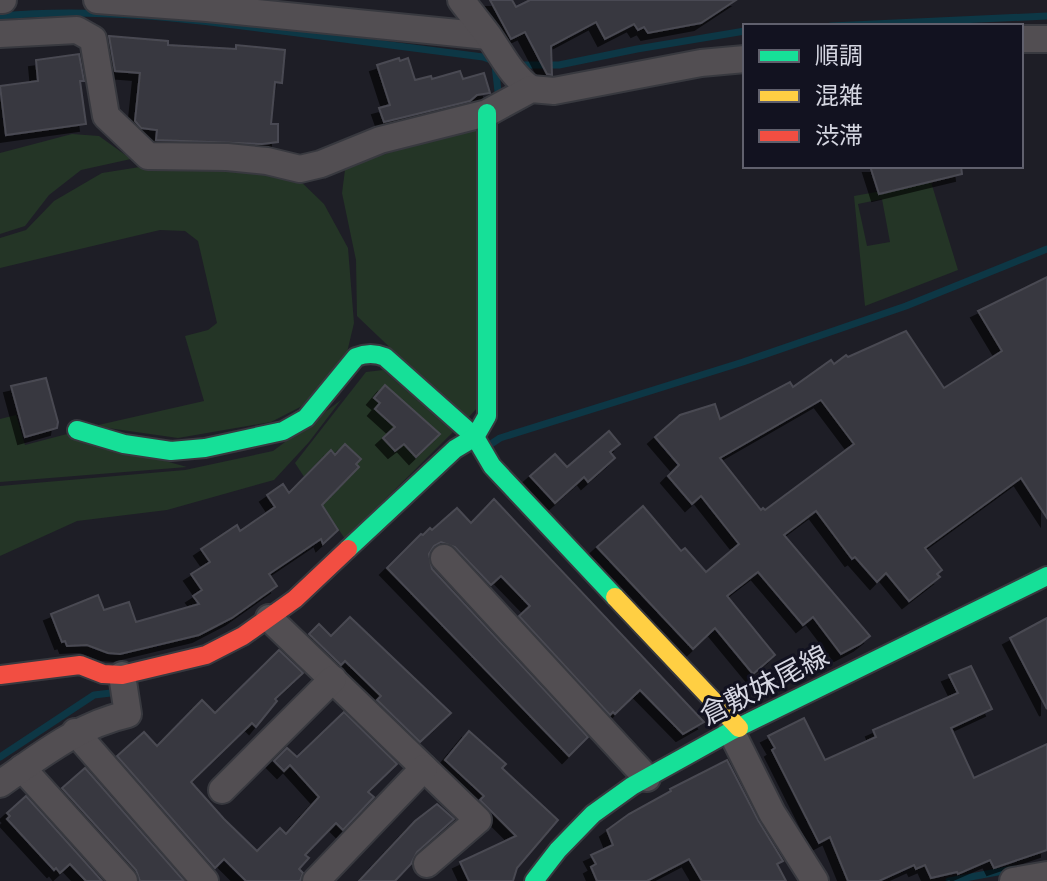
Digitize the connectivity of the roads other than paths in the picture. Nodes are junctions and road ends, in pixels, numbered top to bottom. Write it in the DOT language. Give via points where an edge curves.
graph roads {
  1 [pos="97,0"];
  2 [pos="461,0"];
  3 [pos="0,34"];
  4 [pos="1023,39"];
  5 [pos="1047,39"];
  6 [pos="499,52"];
  7 [pos="743,59"];
  8 [pos="505,104"];
  9 [pos="77,430"];
  10 [pos="479,445"];
  11 [pos="444,558"];
  12 [pos="1047,576"];
  13 [pos="277,625"];
  14 [pos="0,675"];
  15 [pos="333,679"];
  16 [pos="124,686"];
  17 [pos="735,730"];
  18 [pos="75,732"];
  19 [pos="22,768"];
  20 [pos="424,768"];
  21 [pos="647,778"];
  22 [pos="0,784"];
  23 [pos="222,790"];
  24 [pos="427,864"];
  25 [pos="1047,875"];
  26 [pos="124,881"];
  27 [pos="205,881"];
  28 [pos="316,881"];
  29 [pos="534,881"];
  30 [pos="815,881"];
  31 [pos="1013,881"];
  1 -- 6 [label="street" via="207,8"];
  2 -- 6 [label="street"];
  3 -- 8 [label="street" via="77,30 93,39 106,116 148,156 240,158 300,169"];
  4 -- 5 [label="street"];
  6 -- 8 [label="street" via="518,80"];
  7 -- 8 [label="street" via="701,63"];
  8 -- 10 [label="street" via="487,416"];
  9 -- 10 [label="street" via="171,451 283,431 306,418 349,363 366,353 385,357"];
  10 -- 13 [label="street" via="455,449 295,599"];
  10 -- 17 [label="street"];
  11 -- 21 [label="street"];
  12 -- 17 [label="street, 倉敷妹尾線"];
  13 -- 15 [label="street"];
  13 -- 16 [label="street"];
  14 -- 16 [label="street" via="80,665"];
  15 -- 20 [label="street"];
  15 -- 23 [label="street"];
  16 -- 18 [label="street" via="128,714"];
  17 -- 21 [label="street, 倉敷妹尾線"];
  17 -- 30 [label="street" via="772,813"];
  18 -- 19 [label="street"];
  18 -- 27 [label="street"];
  19 -- 22 [label="street"];
  19 -- 26 [label="street"];
  20 -- 24 [label="street" via="478,820"];
  20 -- 28 [label="street"];
  21 -- 29 [label="street, 倉敷妹尾線" via="593,814"];
  25 -- 31 [label="street"];
}
